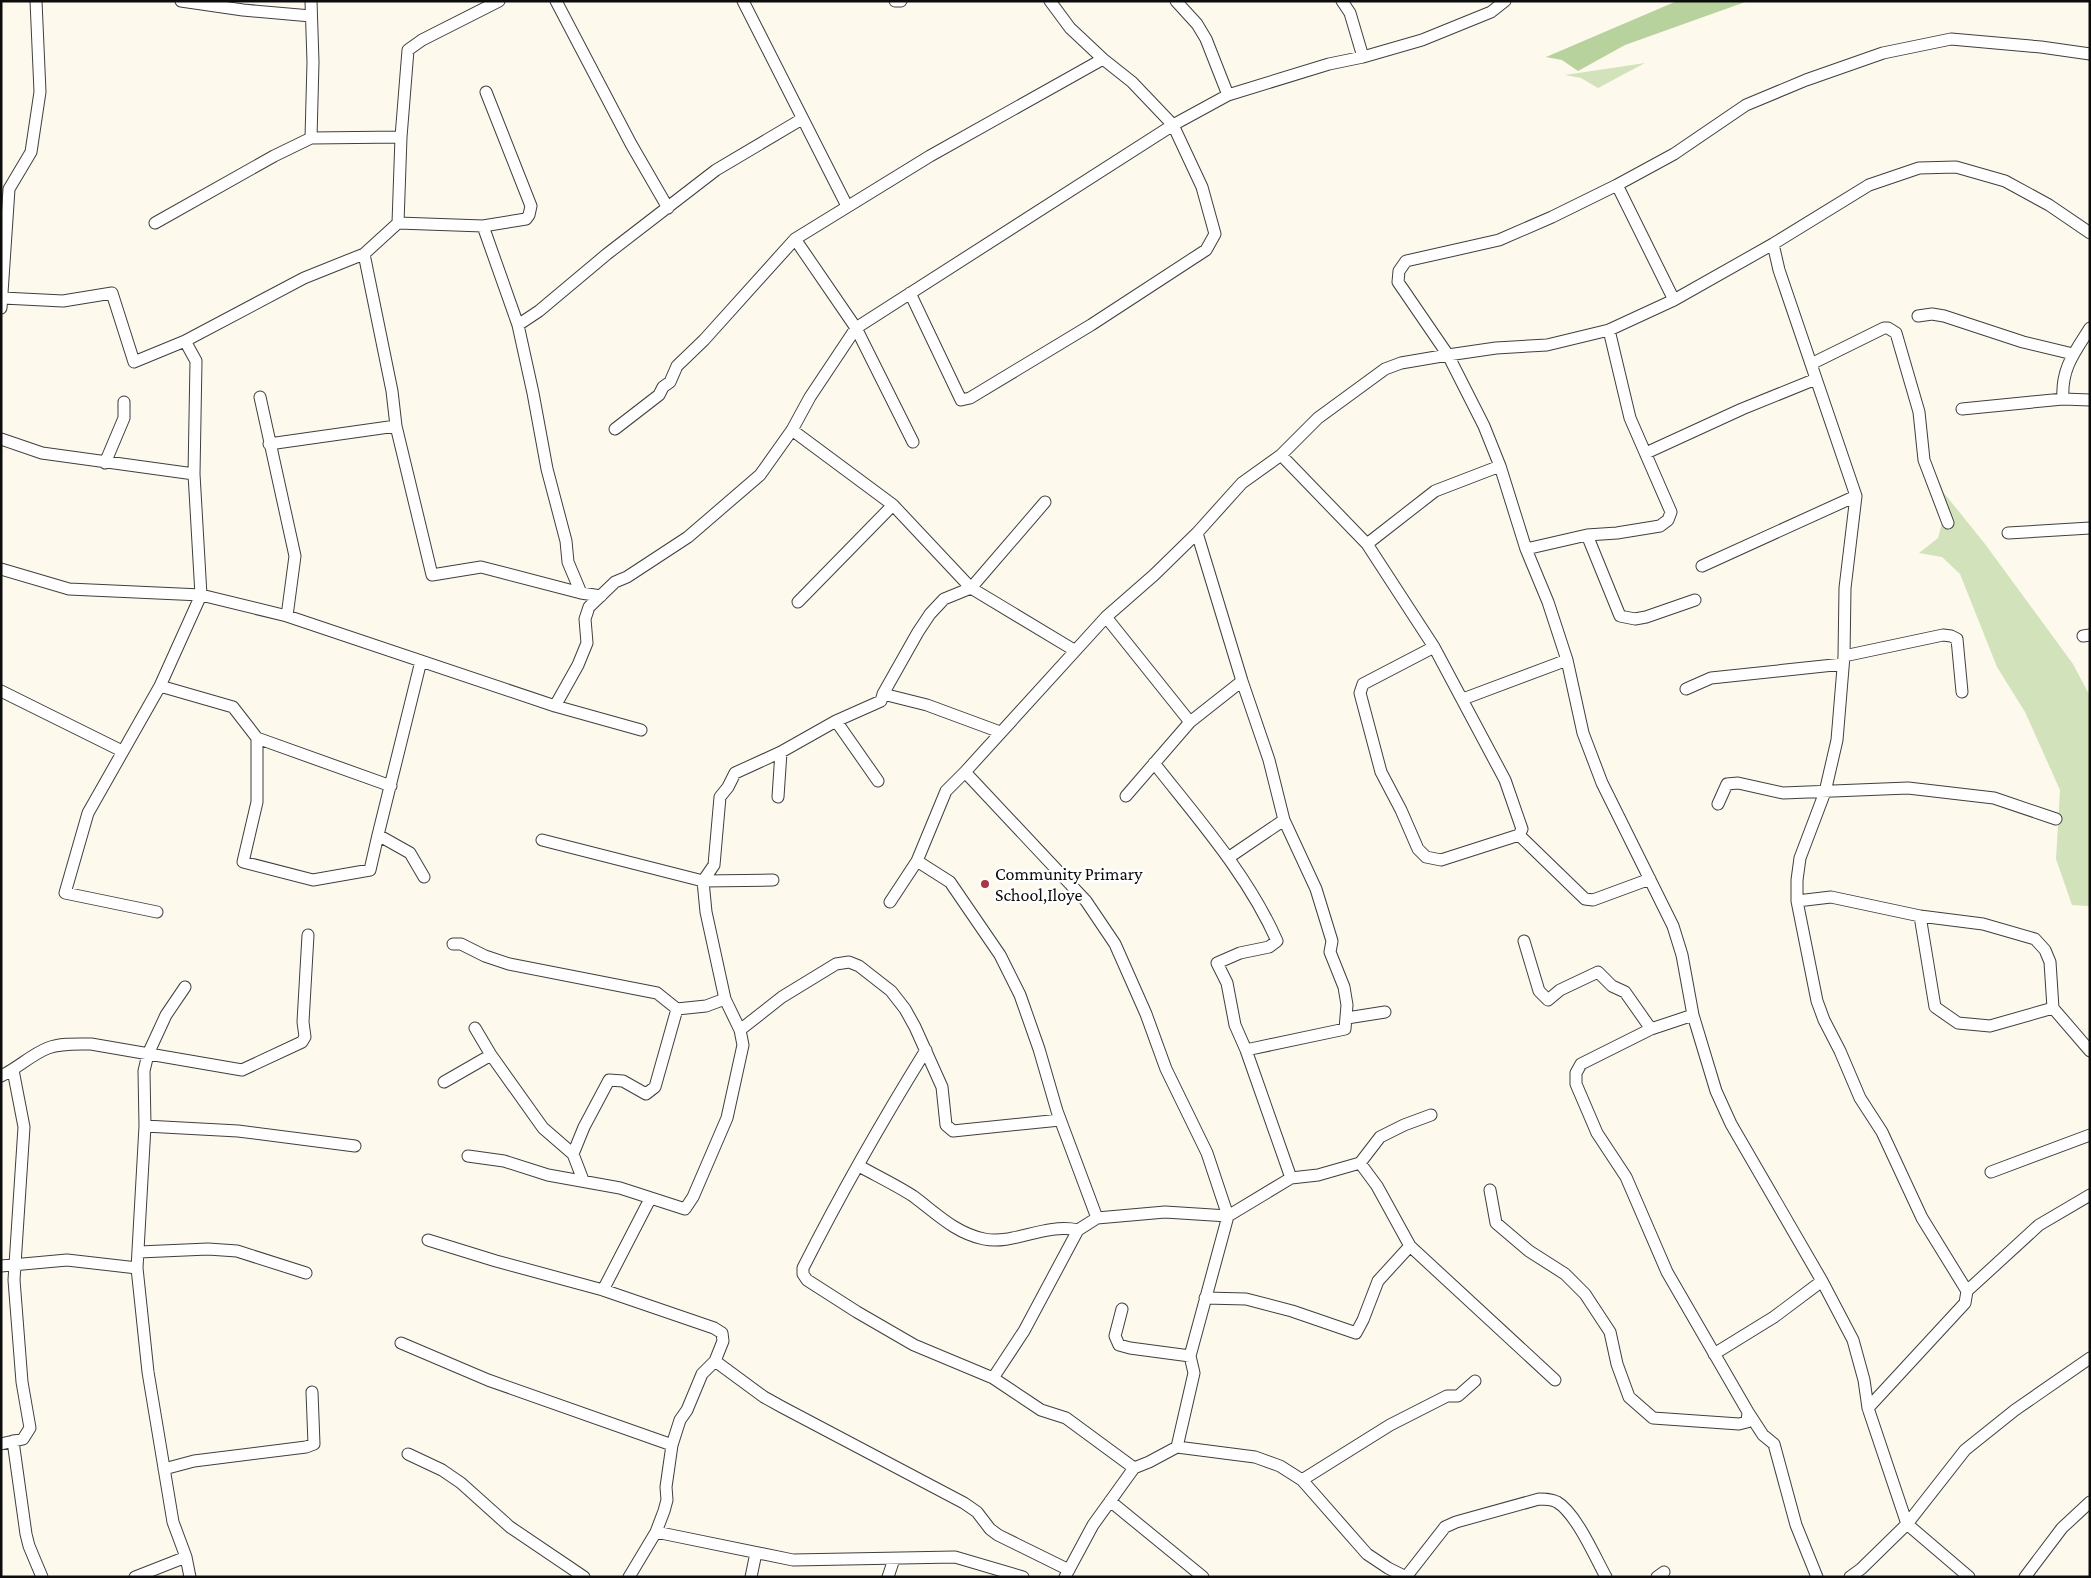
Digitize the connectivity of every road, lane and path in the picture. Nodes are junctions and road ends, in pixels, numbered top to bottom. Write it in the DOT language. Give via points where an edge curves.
graph roads {
  1 [pos="36,1"];
  2 [pos="181,1"];
  3 [pos="311,1"];
  4 [pos="499,1"];
  5 [pos="556,1"];
  6 [pos="743,1"];
  7 [pos="895,1"];
  8 [pos="901,1"];
  9 [pos="1050,1"];
  10 [pos="1176,1"];
  11 [pos="1342,1"];
  12 [pos="1505,1"];
  13 [pos="311,16"];
  14 [pos="2090,54"];
  15 [pos="1363,57"];
  16 [pos="1103,59"];
  17 [pos="486,92"];
  18 [pos="1228,95"];
  19 [pos="802,118"];
  20 [pos="1173,125"];
  21 [pos="401,137"];
  22 [pos="311,138"];
  23 [pos="1617,185"];
  24 [pos="847,206"];
  25 [pos="668,208"];
  26 [pos="155,223"];
  27 [pos="398,224"];
  28 [pos="483,226"];
  29 [pos="2090,233"];
  30 [pos="795,239"];
  31 [pos="1773,244"];
  32 [pos="364,254"];
  33 [pos="910,293"];
  34 [pos="1674,300"];
  35 [pos="2,303"];
  36 [pos="1918,316"];
  37 [pos="518,325"];
  38 [pos="856,328"];
  39 [pos="2090,328"];
  40 [pos="1609,330"];
  41 [pos="185,341"];
  42 [pos="2073,354"];
  43 [pos="1448,355"];
  44 [pos="1811,364"];
  45 [pos="1816,379"];
  46 [pos="260,396"];
  47 [pos="2063,399"];
  48 [pos="2090,400"];
  49 [pos="124,402"];
  50 [pos="1962,409"];
  51 [pos="396,426"];
  52 [pos="615,429"];
  53 [pos="792,430"];
  54 [pos="1,439"];
  55 [pos="913,442"];
  56 [pos="269,444"];
  57 [pos="1646,453"];
  58 [pos="1281,455"];
  59 [pos="105,463"];
  60 [pos="1500,466"];
  61 [pos="194,474"];
  62 [pos="1856,496"];
  63 [pos="1045,502"];
  64 [pos="892,505"];
  65 [pos="1948,523"];
  66 [pos="2090,528"];
  67 [pos="2008,532"];
  68 [pos="1197,534"];
  69 [pos="1587,535"];
  70 [pos="1367,544"];
  71 [pos="1526,549"];
  72 [pos="1702,566"];
  73 [pos="1,569"];
  74 [pos="971,588"];
  75 [pos="581,593"];
  76 [pos="201,595"];
  77 [pos="602,596"];
  78 [pos="1695,600"];
  79 [pos="798,602"];
  80 [pos="288,616"];
  81 [pos="1106,617"];
  82 [pos="1434,647"];
  83 [pos="1074,650"];
  84 [pos="1567,660"];
  85 [pos="1843,660"];
  86 [pos="421,661"];
  87 [pos="1242,681"];
  88 [pos="160,686"];
  89 [pos="1686,689"];
  90 [pos="1,691"];
  91 [pos="1962,692"];
  92 [pos="883,694"];
  93 [pos="1463,699"];
  94 [pos="556,706"];
  95 [pos="836,721"];
  96 [pos="1190,722"];
  97 [pos="641,730"];
  98 [pos="1000,732"];
  99 [pos="257,738"];
  100 [pos="122,751"];
  101 [pos="781,752"];
  102 [pos="1154,763"];
  103 [pos="965,772"];
  104 [pos="878,781"];
  105 [pos="391,786"];
  106 [pos="1825,792"];
  107 [pos="1126,796"];
  108 [pos="778,797"];
  109 [pos="1718,804"];
  110 [pos="2056,819"];
  111 [pos="1284,820"];
  112 [pos="378,835"];
  113 [pos="1519,835"];
  114 [pos="542,840"];
  115 [pos="1228,858"];
  116 [pos="917,861"];
  117 [pos="424,877"];
  118 [pos="1650,879"];
  119 [pos="773,880"];
  120 [pos="702,881"];
  121 [pos="1797,901"];
  122 [pos="890,902"];
  123 [pos="157,912"];
  124 [pos="1920,916"];
  125 [pos="308,935"];
  126 [pos="1524,941"];
  127 [pos="453,944"];
  128 [pos="185,987"];
  129 [pos="725,998"];
  130 [pos="2053,1008"];
  131 [pos="677,1009"];
  132 [pos="1386,1012"];
  133 [pos="1693,1015"];
  134 [pos="1347,1018"];
  135 [pos="475,1028"];
  136 [pos="1651,1029"];
  137 [pos="740,1030"];
  138 [pos="926,1050"];
  139 [pos="1246,1050"];
  140 [pos="2090,1051"];
  141 [pos="148,1054"];
  142 [pos="490,1055"];
  143 [pos="13,1070"];
  144 [pos="1,1076"];
  145 [pos="444,1082"];
  146 [pos="1431,1115"];
  147 [pos="1060,1120"];
  148 [pos="145,1126"];
  149 [pos="2090,1135"];
  150 [pos="355,1146"];
  151 [pos="573,1154"];
  152 [pos="468,1156"];
  153 [pos="1360,1163"];
  154 [pos="859,1166"];
  155 [pos="1991,1172"];
  156 [pos="1291,1178"];
  157 [pos="583,1180"];
  158 [pos="1490,1190"];
  159 [pos="2090,1194"];
  160 [pos="650,1199"];
  161 [pos="1228,1216"];
  162 [pos="1097,1218"];
  163 [pos="1078,1230"];
  164 [pos="428,1240"];
  165 [pos="1410,1246"];
  166 [pos="139,1252"];
  167 [pos="17,1264"];
  168 [pos="1,1266"];
  169 [pos="137,1268"];
  170 [pos="306,1273"];
  171 [pos="1822,1281"];
  172 [pos="603,1290"];
  173 [pos="1967,1290"];
  174 [pos="1205,1298"];
  175 [pos="1122,1309"];
  176 [pos="401,1343"];
  177 [pos="1714,1354"];
  178 [pos="1190,1356"];
  179 [pos="2090,1358"];
  180 [pos="715,1361"];
  181 [pos="994,1378"];
  182 [pos="1556,1380"];
  183 [pos="1475,1381"];
  184 [pos="312,1392"];
  185 [pos="1868,1408"];
  186 [pos="1750,1419"];
  187 [pos="13,1441"];
  188 [pos="1,1444"];
  189 [pos="672,1445"];
  190 [pos="1177,1446"];
  191 [pos="408,1454"];
  192 [pos="1134,1468"];
  193 [pos="164,1469"];
  194 [pos="1302,1480"];
  195 [pos="1110,1501"];
  196 [pos="2090,1502"];
  197 [pos="1907,1524"];
  198 [pos="656,1532"];
  199 [pos="756,1553"];
  200 [pos="186,1557"];
  201 [pos="894,1559"];
  202 [pos="1067,1574"];
  203 [pos="42,1577"];
  204 [pos="135,1577"];
  205 [pos="190,1577"];
  206 [pos="584,1577"];
  207 [pos="630,1577"];
  208 [pos="751,1577"];
  209 [pos="888,1577"];
  210 [pos="1023,1577"];
  211 [pos="1203,1577"];
  212 [pos="1406,1577"];
  213 [pos="1606,1577"];
  214 [pos="1817,1577"];
  215 [pos="1850,1577"];
  216 [pos="1968,1577"];
  217 [pos="2025,1577"];
  1 -- 35 [label="street" via="40,92 31,152 9,189"];
  2 -- 13 [label="street"];
  3 -- 13 [label="street"];
  4 -- 21 [label="street" via="408,50"];
  5 -- 25 [label="street"];
  6 -- 19 [label="street"];
  7 -- 8 [label="street"];
  9 -- 16 [label="street" via="1070,28"];
  10 -- 18 [label="street" via="1206,39"];
  11 -- 15 [label="street" via="1350,13"];
  12 -- 15 [label="street" via="1491,12 1422,40"];
  13 -- 22 [label="street"];
  14 -- 23 [label="street" via="1951,39 1883,53 1746,105 1674,154"];
  15 -- 18 [label="street" via="1303,71"];
  16 -- 20 [label="street" via="1132,82"];
  16 -- 24 [label="street"];
  17 -- 28 [label="street" via="531,206 526,219"];
  18 -- 20 [label="street"];
  19 -- 24 [label="street"];
  19 -- 25 [label="street" via="716,170"];
  20 -- 33 [label="street"];
  20 -- 33 [label="street" via="1202,187 1215,234 1206,250 1091,325 1009,376 961,400"];
  21 -- 22 [label="street"];
  21 -- 27 [label="street"];
  22 -- 26 [label="street"];
  23 -- 34 [label="street"];
  23 -- 43 [label="street" via="1499,240 1406,261 1399,270 1398,282"];
  24 -- 30 [label="street"];
  25 -- 37 [label="street"];
  27 -- 28 [label="street"];
  27 -- 32 [label="street"];
  28 -- 37 [label="street"];
  29 -- 31 [label="street" via="2049,204 2005,181 1956,166 1919,168 1869,185"];
  30 -- 38 [label="street"];
  30 -- 52 [label="street" via="677,366 660,395"];
  31 -- 34 [label="street"];
  31 -- 44 [label="street"];
  32 -- 41 [label="street" via="304,278"];
  32 -- 51 [label="street"];
  33 -- 38 [label="street"];
  34 -- 40 [label="street"];
  35 -- 41 [label="street" via="63,301 112,292 134,362"];
  36 -- 42 [label="street" via="1944,316 2023,342"];
  37 -- 75 [label="street" via="568,562"];
  38 -- 53 [label="street"];
  38 -- 55 [label="street"];
  39 -- 42 [label="street"];
  40 -- 43 [label="street" via="1547,345"];
  40 -- 57 [label="street" via="1630,418"];
  41 -- 61 [label="street" via="196,361"];
  42 -- 47 [label="street" via="2062,383"];
  43 -- 58 [label="street" via="1385,369 1318,418"];
  43 -- 60 [label="street"];
  44 -- 45 [label="street"];
  44 -- 65 [label="street" via="1876,331 1888,328 1896,333 1919,412 1924,460"];
  45 -- 57 [label="street"];
  45 -- 62 [label="street"];
  46 -- 56 [label="street"];
  47 -- 48 [label="street"];
  47 -- 50 [label="street"];
  49 -- 59 [label="street" via="124,418"];
  51 -- 56 [label="street"];
  51 -- 75 [label="street" via="432,575 481,567"];
  53 -- 64 [label="street"];
  53 -- 77 [label="street" via="760,475 745,490 688,537 615,582"];
  54 -- 59 [label="street" via="42,454"];
  56 -- 80 [label="street" via="295,556"];
  57 -- 69 [label="street" via="1671,512 1668,520 1660,526"];
  58 -- 68 [label="street" via="1242,483"];
  58 -- 70 [label="street"];
  59 -- 61 [label="street"];
  60 -- 70 [label="street" via="1435,491"];
  60 -- 71 [label="street"];
  61 -- 76 [label="street"];
  62 -- 72 [label="street"];
  62 -- 85 [label="street" via="1845,588"];
  63 -- 74 [label="street"];
  64 -- 74 [label="street"];
  64 -- 79 [label="street"];
  66 -- 67 [label="street"];
  68 -- 81 [label="street"];
  68 -- 87 [label="street"];
  69 -- 71 [label="street"];
  69 -- 78 [label="street" via="1620,616 1646,617"];
  70 -- 82 [label="street"];
  71 -- 84 [label="street"];
  73 -- 76 [label="street" via="69,589"];
  74 -- 83 [label="street"];
  74 -- 92 [label="street" via="944,599 930,614"];
  75 -- 77 [label="street"];
  76 -- 80 [label="street"];
  76 -- 88 [label="street"];
  77 -- 94 [label="street" via="589,607 585,618 587,643"];
  80 -- 86 [label="street"];
  81 -- 83 [label="street"];
  81 -- 96 [label="street"];
  82 -- 93 [label="street"];
  82 -- 113 [label="street" via="1363,684 1360,693 1381,772 1418,849 1426,857 1441,860"];
  83 -- 98 [label="street"];
  84 -- 93 [label="street"];
  84 -- 118 [label="street" via="1583,733 1602,783"];
  85 -- 89 [label="street" via="1711,678"];
  85 -- 91 [label="street" via="1943,635 1951,636 1957,639 1959,648"];
  85 -- 106 [label="street" via="1837,740"];
  86 -- 94 [label="street"];
  86 -- 105 [label="street"];
  87 -- 96 [label="street"];
  87 -- 111 [label="street" via="1269,760"];
  88 -- 99 [label="street" via="232,707"];
  88 -- 100 [label="street"];
  90 -- 100 [label="street"];
  92 -- 95 [label="street" via="881,701"];
  92 -- 98 [label="street" via="927,705"];
  93 -- 113 [label="street" via="1505,780 1522,829"];
  94 -- 97 [label="street"];
  95 -- 101 [label="street"];
  95 -- 104 [label="street"];
  96 -- 102 [label="street"];
  98 -- 103 [label="street"];
  99 -- 105 [label="street"];
  99 -- 112 [label="street" via="257,802 243,862 313,880 370,870"];
  100 -- 123 [label="street" via="88,813 64,893"];
  101 -- 108 [label="street"];
  101 -- 120 [label="street" via="735,773 720,797 714,865"];
  102 -- 107 [label="street"];
  102 -- 115 [label="street"];
  103 -- 116 [label="street" via="946,791"];
  103 -- 161 [label="street" via="1086,901 1115,944 1166,1069 1207,1153"];
  105 -- 112 [label="street"];
  106 -- 109 [label="street" via="1783,793 1738,783 1726,784"];
  106 -- 110 [label="street" via="1908,788 1984,796"];
  106 -- 121 [label="street" via="1800,858"];
  111 -- 115 [label="street"];
  111 -- 134 [label="street" via="1316,889 1332,940 1330,952 1344,987"];
  112 -- 117 [label="street" via="410,853"];
  113 -- 118 [label="street" via="1585,899 1593,900"];
  114 -- 120 [label="street"];
  115 -- 139 [label="street" via="1277,941 1269,947 1240,953 1217,963 1227,983 1235,1024"];
  116 -- 122 [label="street"];
  116 -- 147 [label="street" via="950,882 1000,956 1020,995"];
  118 -- 133 [label="street" via="1673,926"];
  119 -- 120 [label="street"];
  120 -- 129 [label="street"];
  121 -- 124 [label="street" via="1831,897"];
  121 -- 173 [label="street" via="1817,1001 1824,1020 1922,1218"];
  124 -- 130 [label="street" via="1982,924 2035,939 2050,962"];
  124 -- 130 [label="street" via="1935,1007 1958,1023 1990,1026"];
  125 -- 141 [label="street" via="302,1022 305,1037 302,1042 242,1070"];
  126 -- 136 [label="street" via="1539,991 1548,1000 1560,990 1598,972 1612,986 1625,992"];
  127 -- 131 [label="street" via="461,944 509,964 657,993"];
  128 -- 141 [label="street" via="166,1015"];
  129 -- 131 [label="street" via="706,1006"];
  129 -- 137 [label="street"];
  130 -- 140 [label="street"];
  131 -- 151 [label="street" via="655,1087 646,1094 623,1081 609,1080"];
  132 -- 134 [label="street"];
  133 -- 136 [label="street"];
  133 -- 171 [label="street" via="1716,1091 1731,1124"];
  134 -- 139 [label="street" via="1345,1030"];
  135 -- 142 [label="street"];
  136 -- 177 [label="street" via="1581,1064 1576,1073 1576,1084 1597,1133 1626,1176 1667,1272"];
  137 -- 138 [label="street" via="782,997 836,964 850,962 860,966 891,991 905,1009"];
  137 -- 160 [label="street" via="744,1045 726,1118 693,1196 685,1208"];
  138 -- 147 [label="street" via="942,1087 946,1125 954,1131"];
  138 -- 154 [label="street" via="870,1141"];
  139 -- 156 [label="street"];
  141 -- 143 [label="street" via="91,1044 55,1046"];
  141 -- 148 [label="street" via="144,1071"];
  142 -- 145 [label="street"];
  142 -- 151 [label="street" via="543,1128"];
  143 -- 144 [label="street"];
  143 -- 167 [label="street" via="24,1127"];
  146 -- 153 [label="street" via="1380,1137"];
  147 -- 162 [label="street"];
  148 -- 150 [label="street" via="238,1131"];
  148 -- 166 [label="street"];
  149 -- 155 [label="street"];
  151 -- 157 [label="street"];
  152 -- 157 [label="street"];
  153 -- 156 [label="street" via="1318,1175"];
  153 -- 165 [label="street"];
  154 -- 163 [label="street" via="906,1192 942,1221 983,1239 1001,1239 1056,1228"];
  154 -- 181 [label="street" via="833,1210 803,1274 815,1285 899,1337"];
  156 -- 161 [label="street"];
  157 -- 160 [label="street"];
  158 -- 186 [label="street" via="1496,1223 1529,1251 1565,1274 1585,1294 1610,1332 1617,1364 1630,1397 1653,1418 1739,1424"];
  159 -- 173 [label="street" via="2039,1225"];
  160 -- 172 [label="street"];
  161 -- 162 [label="street" via="1165,1212"];
  161 -- 174 [label="street"];
  162 -- 163 [label="street"];
  163 -- 181 [label="street" via="1024,1331"];
  164 -- 172 [label="street"];
  165 -- 174 [label="street" via="1378,1281 1356,1333 1246,1299"];
  165 -- 182 [label="street"];
  166 -- 169 [label="street"];
  166 -- 170 [label="street" via="237,1251"];
  167 -- 168 [label="street"];
  167 -- 169 [label="street" via="67,1260"];
  167 -- 187 [label="street" via="14,1280 21,1372 30,1428 23,1439"];
  169 -- 193 [label="street" via="145,1350"];
  171 -- 177 [label="street" via="1774,1317"];
  171 -- 185 [label="street" via="1853,1340"];
  172 -- 180 [label="street" via="722,1333 723,1341"];
  173 -- 185 [label="street" via="1965,1303"];
  174 -- 178 [label="street"];
  175 -- 178 [label="street" via="1114,1336 1119,1345"];
  176 -- 189 [label="street" via="488,1380"];
  177 -- 186 [label="street"];
  178 -- 190 [label="street" via="1194,1372"];
  179 -- 197 [label="street" via="2015,1410 1965,1450"];
  180 -- 189 [label="street" via="702,1374"];
  180 -- 202 [label="street" via="770,1400 964,1503 998,1535"];
  181 -- 192 [label="street" via="1041,1410 1076,1424"];
  183 -- 194 [label="street" via="1458,1396 1447,1396 1390,1426"];
  184 -- 193 [label="street" via="314,1444 194,1461"];
  185 -- 197 [label="street"];
  186 -- 214 [label="street" via="1774,1444 1796,1526"];
  187 -- 188 [label="street"];
  187 -- 203 [label="street" via="26,1534"];
  189 -- 198 [label="street" via="667,1500"];
  190 -- 192 [label="street"];
  190 -- 194 [label="street" via="1255,1457 1280,1466"];
  191 -- 206 [label="street" via="461,1483 510,1527"];
  192 -- 195 [label="street"];
  193 -- 200 [label="street" via="173,1522"];
  194 -- 212 [label="street" via="1367,1554"];
  195 -- 202 [label="street"];
  195 -- 211 [label="street"];
  196 -- 217 [label="street" via="2062,1528"];
  197 -- 215 [label="street"];
  197 -- 216 [label="street"];
  198 -- 199 [label="street"];
  198 -- 207 [label="street"];
  199 -- 201 [label="street" via="804,1560"];
  199 -- 208 [label="street"];
  200 -- 204 [label="street"];
  200 -- 205 [label="street"];
  201 -- 209 [label="street"];
  201 -- 210 [label="street" via="964,1558"];
  212 -- 213 [label="street" via="1445,1527 1539,1499 1548,1499 1563,1506 1579,1526"];
}
